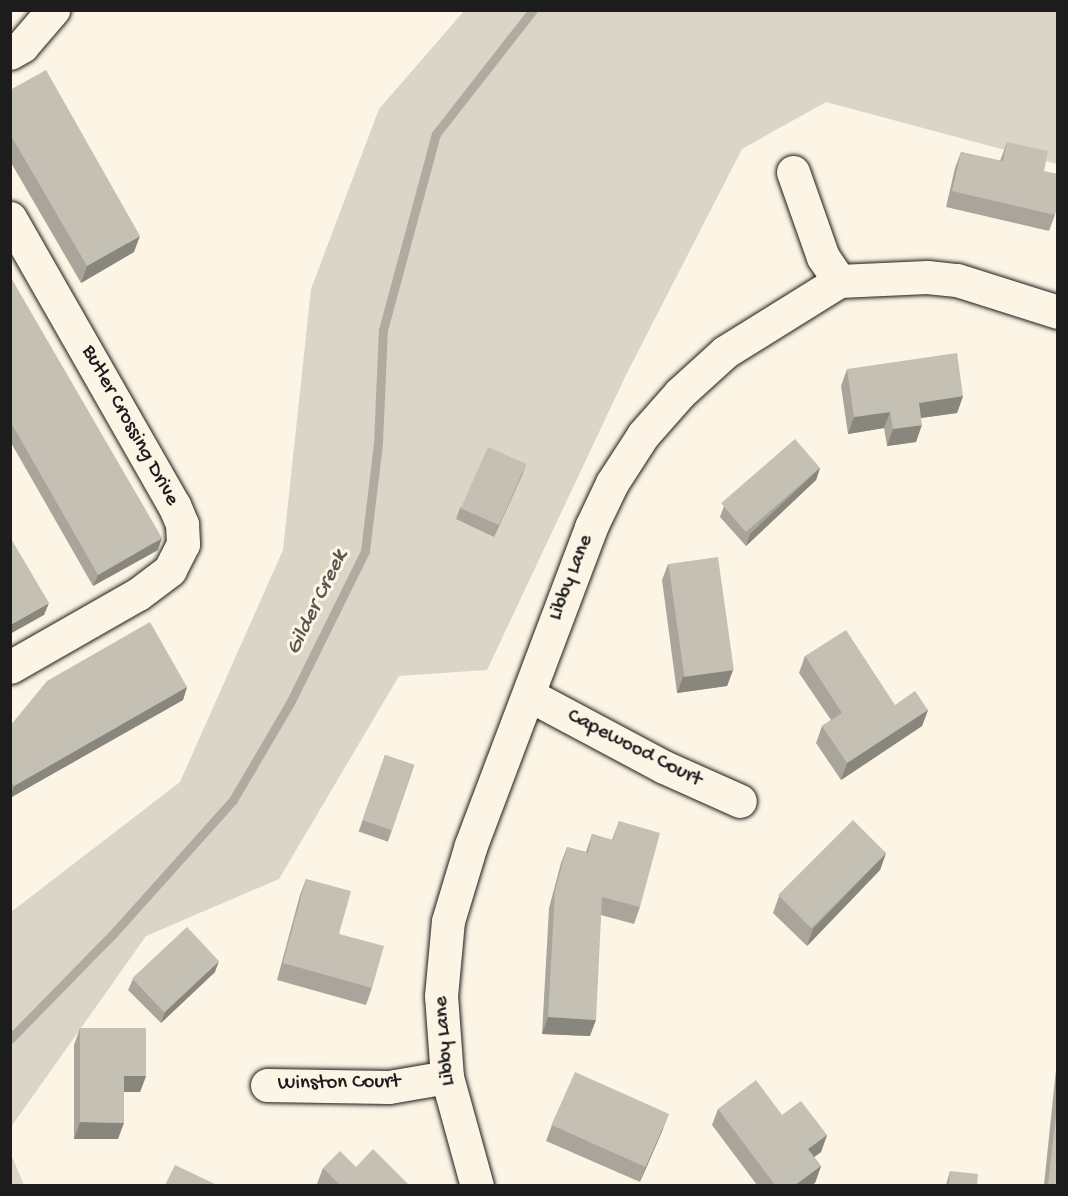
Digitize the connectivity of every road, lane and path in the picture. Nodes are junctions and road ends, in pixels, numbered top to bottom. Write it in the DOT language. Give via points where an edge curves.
graph roads {
  1 [pos="53,10"];
  2 [pos="10,53"];
  3 [pos="793,172"];
  4 [pos="10,218"];
  5 [pos="839,281"];
  6 [pos="1058,312"];
  7 [pos="10,667"];
  8 [pos="529,695"];
  9 [pos="740,801"];
  10 [pos="447,1077"];
  11 [pos="267,1085"];
  12 [pos="477,1185"];
  1 -- 2 [label="street" via="22,46"];
  3 -- 5 [label="street" via="824,257"];
  4 -- 7 [label="street, Butler Crossing Drive" via="174,505 182,525 183,544 171,570 138,594"];
  5 -- 6 [label="street, Libby Lane" via="927,277 957,280"];
  5 -- 8 [label="street, Libby Lane" via="725,352 680,393 643,435 612,483 591,527"];
  8 -- 9 [label="street, Capewood Court" via="664,767"];
  8 -- 10 [label="street, Libby Lane" via="471,845 448,921 441,996"];
  10 -- 11 [label="street, Winston Court" via="389,1087"];
  10 -- 12 [label="street, Libby Lane"];
}
